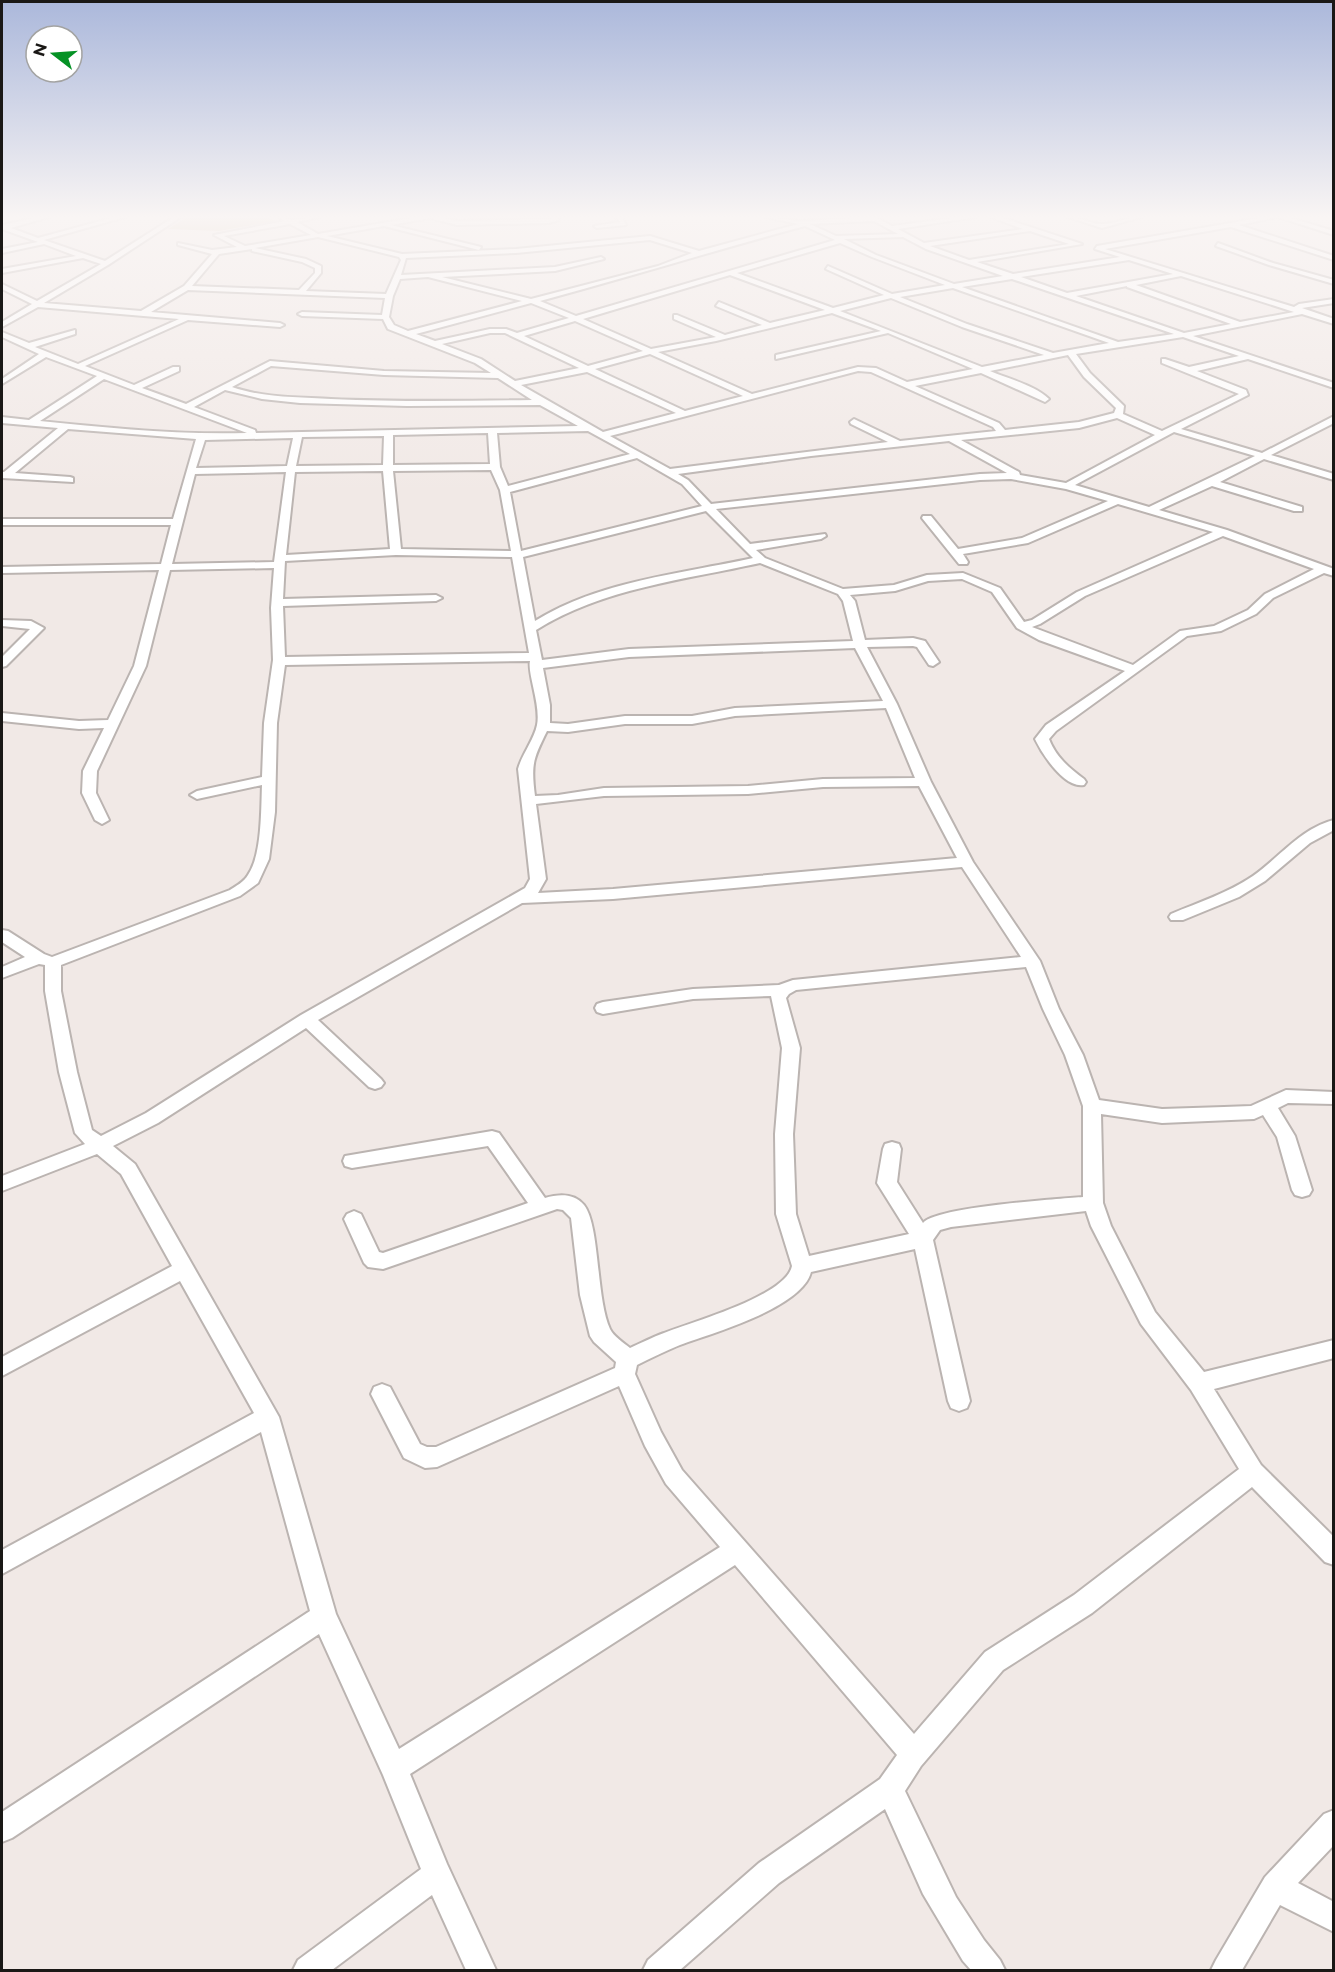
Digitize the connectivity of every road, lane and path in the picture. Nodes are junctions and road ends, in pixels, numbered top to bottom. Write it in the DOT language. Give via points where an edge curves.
graph roads {
  1 [pos="32,309"];
  2 [pos="85,309"];
  3 [pos="151,309"];
  4 [pos="386,309"];
  5 [pos="499,309"];
  6 [pos="556,309"];
  7 [pos="609,309"];
  8 [pos="731,309"];
  9 [pos="829,309"];
  10 [pos="841,309"];
  11 [pos="925,309"];
  12 [pos="1021,309"];
  13 [pos="1104,309"];
  14 [pos="1198,309"];
  15 [pos="1293,309"];
  16 [pos="1299,309"];
  17 [pos="834,311"];
  18 [pos="1303,312"];
  19 [pos="142,314"];
  20 [pos="302,314"];
  21 [pos="189,317"];
  22 [pos="385,317"];
  23 [pos="677,317"];
  24 [pos="578,318"];
  25 [pos="1334,322"];
  26 [pos="1240,324"];
  27 [pos="2,325"];
  28 [pos="280,326"];
  29 [pos="770,326"];
  30 [pos="889,331"];
  31 [pos="72,332"];
  32 [pos="2,334"];
  33 [pos="406,334"];
  34 [pos="1184,335"];
  35 [pos="516,336"];
  36 [pos="724,337"];
  37 [pos="433,344"];
  38 [pos="1119,345"];
  39 [pos="29,346"];
  40 [pos="654,353"];
  41 [pos="1071,353"];
  42 [pos="45,354"];
  43 [pos="1053,355"];
  44 [pos="779,357"];
  45 [pos="1248,357"];
  46 [pos="1165,361"];
  47 [pos="79,366"];
  48 [pos="176,369"];
  49 [pos="587,369"];
  50 [pos="982,370"];
  51 [pos="1188,370"];
  52 [pos="105,375"];
  53 [pos="499,375"];
  54 [pos="1334,376"];
  55 [pos="1316,379"];
  56 [pos="2,382"];
  57 [pos="514,384"];
  58 [pos="906,385"];
  59 [pos="1334,386"];
  60 [pos="136,387"];
  61 [pos="225,387"];
  62 [pos="750,396"];
  63 [pos="1045,399"];
  64 [pos="542,402"];
  65 [pos="187,407"];
  66 [pos="685,414"];
  67 [pos="1118,415"];
  68 [pos="1334,419"];
  69 [pos="2,420"];
  70 [pos="854,422"];
  71 [pos="31,423"];
  72 [pos="66,426"];
  73 [pos="591,428"];
  74 [pos="1173,429"];
  75 [pos="492,432"];
  76 [pos="389,433"];
  77 [pos="298,434"];
  78 [pos="1000,434"];
  79 [pos="259,435"];
  80 [pos="601,435"];
  81 [pos="1162,435"];
  82 [pos="203,437"];
  83 [pos="952,439"];
  84 [pos="900,444"];
  85 [pos="639,455"];
  86 [pos="1260,455"];
  87 [pos="388,468"];
  88 [pos="495,468"];
  89 [pos="290,469"];
  90 [pos="190,472"];
  91 [pos="669,472"];
  92 [pos="4,475"];
  93 [pos="1022,477"];
  94 [pos="1334,477"];
  95 [pos="70,480"];
  96 [pos="1210,483"];
  97 [pos="1067,486"];
  98 [pos="505,490"];
  99 [pos="1116,502"];
  100 [pos="710,507"];
  101 [pos="1298,508"];
  102 [pos="1149,511"];
  103 [pos="927,518"];
  104 [pos="2,522"];
  105 [pos="177,522"];
  106 [pos="1223,532"];
  107 [pos="821,536"];
  108 [pos="748,548"];
  109 [pos="396,552"];
  110 [pos="957,552"];
  111 [pos="514,554"];
  112 [pos="761,560"];
  113 [pos="280,561"];
  114 [pos="165,566"];
  115 [pos="2,570"];
  116 [pos="1328,571"];
  117 [pos="963,576"];
  118 [pos="842,592"];
  119 [pos="436,598"];
  120 [pos="277,603"];
  121 [pos="2,623"];
  122 [pos="1021,626"];
  123 [pos="529,630"];
  124 [pos="860,645"];
  125 [pos="279,661"];
  126 [pos="534,661"];
  127 [pos="933,662"];
  128 [pos="2,663"];
  129 [pos="1134,670"];
  130 [pos="891,704"];
  131 [pos="2,717"];
  132 [pos="111,724"];
  133 [pos="542,731"];
  134 [pos="268,780"];
  135 [pos="924,782"];
  136 [pos="1079,782"];
  137 [pos="197,795"];
  138 [pos="527,800"];
  139 [pos="102,820"];
  140 [pos="1334,824"];
  141 [pos="966,862"];
  142 [pos="520,898"];
  143 [pos="1177,917"];
  144 [pos="2,935"];
  145 [pos="46,960"];
  146 [pos="1032,961"];
  147 [pos="2,973"];
  148 [pos="782,990"];
  149 [pos="603,1008"];
  150 [pos="307,1019"];
  151 [pos="375,1083"];
  152 [pos="1334,1098"];
  153 [pos="1092,1106"];
  154 [pos="1267,1106"];
  155 [pos="98,1146"];
  156 [pos="892,1149"];
  157 [pos="352,1161"];
  158 [pos="2,1184"];
  159 [pos="1302,1190"];
  160 [pos="1094,1203"];
  161 [pos="541,1207"];
  162 [pos="354,1219"];
  163 [pos="923,1239"];
  164 [pos="802,1266"];
  165 [pos="184,1269"];
  166 [pos="1334,1348"];
  167 [pos="626,1366"];
  168 [pos="2,1367"];
  169 [pos="1199,1383"];
  170 [pos="382,1394"];
  171 [pos="958,1401"];
  172 [pos="268,1417"];
  173 [pos="1253,1472"];
  174 [pos="737,1550"];
  175 [pos="1334,1554"];
  176 [pos="2,1563"];
  177 [pos="324,1616"];
  178 [pos="912,1757"];
  179 [pos="394,1768"];
  180 [pos="890,1789"];
  181 [pos="1334,1824"];
  182 [pos="2,1828"];
  183 [pos="437,1874"];
  184 [pos="1275,1887"];
  185 [pos="1334,1918"];
  186 [pos="308,1971"];
  187 [pos="481,1971"];
  188 [pos="658,1971"];
  189 [pos="990,1971"];
  190 [pos="1226,1971"];
  1 -- 27 [label="street"];
  2 -- 19 [label="street"];
  3 -- 19 [label="street"];
  4 -- 22 [label="street"];
  5 -- 33 [label="street"];
  6 -- 24 [label="street"];
  7 -- 24 [label="street"];
  8 -- 29 [label="street"];
  9 -- 17 [label="street"];
  10 -- 17 [label="street"];
  11 -- 43 [label="street"];
  12 -- 38 [label="street"];
  13 -- 34 [label="street"];
  14 -- 26 [label="street"];
  15 -- 18 [label="street"];
  16 -- 18 [label="street"];
  17 -- 29 [label="street"];
  17 -- 30 [label="street"];
  18 -- 25 [label="street"];
  18 -- 26 [label="street"];
  19 -- 21 [label="street"];
  20 -- 22 [label="street"];
  21 -- 28 [label="street"];
  21 -- 47 [label="street"];
  22 -- 33 [label="street" via="391,327"];
  23 -- 36 [label="street"];
  24 -- 35 [label="street"];
  24 -- 40 [label="street"];
  26 -- 34 [label="street"];
  29 -- 36 [label="street"];
  30 -- 44 [label="street"];
  30 -- 50 [label="street"];
  31 -- 39 [label="street"];
  32 -- 39 [label="street"];
  33 -- 37 [label="street"];
  34 -- 38 [label="street"];
  34 -- 45 [label="street"];
  35 -- 37 [label="street" via="498,330"];
  35 -- 49 [label="street"];
  36 -- 40 [label="street"];
  37 -- 53 [label="street" via="478,361"];
  38 -- 41 [label="street"];
  39 -- 42 [label="street"];
  40 -- 49 [label="street"];
  40 -- 62 [label="street"];
  41 -- 43 [label="street"];
  41 -- 67 [label="street" via="1121,408"];
  42 -- 47 [label="street"];
  42 -- 56 [label="street"];
  43 -- 50 [label="street"];
  45 -- 51 [label="street"];
  45 -- 55 [label="street"];
  46 -- 51 [label="street"];
  47 -- 52 [label="street"];
  48 -- 60 [label="street"];
  49 -- 57 [label="street"];
  49 -- 66 [label="street"];
  50 -- 58 [label="street"];
  50 -- 63 [label="street"];
  51 -- 74 [label="street" via="1244,395"];
  52 -- 60 [label="street"];
  52 -- 71 [label="street"];
  53 -- 57 [label="street"];
  53 -- 61 [label="street" via="384,373 276,362"];
  54 -- 55 [label="street"];
  55 -- 59 [label="street"];
  57 -- 64 [label="street"];
  58 -- 62 [label="street" via="873,370 858,369"];
  58 -- 78 [label="street" via="996,425"];
  60 -- 65 [label="street"];
  61 -- 64 [label="street" via="276,398 371,404"];
  61 -- 65 [label="street"];
  62 -- 66 [label="street"];
  64 -- 73 [label="street"];
  65 -- 79 [label="street"];
  66 -- 80 [label="street"];
  67 -- 78 [label="street" via="1079,425"];
  67 -- 81 [label="street"];
  68 -- 86 [label="street"];
  69 -- 71 [label="street"];
  70 -- 84 [label="street"];
  71 -- 72 [label="street"];
  72 -- 82 [label="street"];
  72 -- 92 [label="street"];
  73 -- 75 [label="street"];
  73 -- 80 [label="street"];
  74 -- 81 [label="street"];
  74 -- 86 [label="street"];
  75 -- 76 [label="street"];
  75 -- 88 [label="street"];
  76 -- 77 [label="street"];
  76 -- 87 [label="street"];
  77 -- 79 [label="street"];
  77 -- 89 [label="street"];
  78 -- 83 [label="street"];
  79 -- 82 [label="street"];
  80 -- 85 [label="street"];
  81 -- 97 [label="street"];
  82 -- 90 [label="street"];
  83 -- 84 [label="street"];
  83 -- 93 [label="street"];
  84 -- 91 [label="street"];
  85 -- 91 [label="street"];
  85 -- 98 [label="street"];
  86 -- 94 [label="street"];
  86 -- 96 [label="street"];
  87 -- 88 [label="street"];
  87 -- 89 [label="street"];
  87 -- 109 [label="street"];
  88 -- 98 [label="street"];
  89 -- 90 [label="street"];
  89 -- 113 [label="street"];
  90 -- 105 [label="street"];
  91 -- 100 [label="street"];
  92 -- 95 [label="street"];
  93 -- 97 [label="street"];
  93 -- 100 [label="street" via="980,477"];
  96 -- 101 [label="street"];
  96 -- 102 [label="street"];
  97 -- 99 [label="street"];
  98 -- 111 [label="street"];
  99 -- 102 [label="street"];
  99 -- 110 [label="street" via="1024,541"];
  100 -- 108 [label="street"];
  100 -- 111 [label="street"];
  102 -- 106 [label="street"];
  103 -- 110 [label="street" via="936,534"];
  104 -- 105 [label="street"];
  105 -- 114 [label="street"];
  106 -- 116 [label="street"];
  106 -- 122 [label="street" via="1082,594 1036,622"];
  107 -- 108 [label="street"];
  108 -- 112 [label="street"];
  109 -- 111 [label="street"];
  109 -- 113 [label="street"];
  110 -- 117 [label="street" via="967,567"];
  111 -- 123 [label="street"];
  112 -- 118 [label="street"];
  112 -- 123 [label="street" via="610,592 556,613"];
  113 -- 114 [label="street"];
  113 -- 120 [label="street"];
  114 -- 115 [label="street"];
  114 -- 132 [label="street" via="140,666"];
  116 -- 129 [label="street" via="1269,596 1252,612 1217,629 1184,633"];
  117 -- 118 [label="street"];
  117 -- 122 [label="street" via="996,591"];
  118 -- 124 [label="street" via="849,601"];
  119 -- 120 [label="street"];
  120 -- 125 [label="street"];
  121 -- 128 [label="street" via="38,628"];
  122 -- 129 [label="street"];
  123 -- 126 [label="street"];
  124 -- 126 [label="street" via="629,652"];
  124 -- 127 [label="street" via="917,642"];
  124 -- 130 [label="street"];
  125 -- 126 [label="street"];
  125 -- 134 [label="street"];
  126 -- 133 [label="street" via="544,705"];
  129 -- 136 [label="street" via="1051,728 1042,739 1056,764"];
  130 -- 133 [label="street" via="735,712 692,720 633,720"];
  130 -- 135 [label="street"];
  131 -- 132 [label="street" via="79,725"];
  132 -- 139 [label="street" via="90,771 89,793"];
  133 -- 138 [label="street" via="526,762"];
  134 -- 137 [label="street"];
  134 -- 145 [label="street" via="261,859 256,877 247,886"];
  135 -- 138 [label="street" via="604,792"];
  135 -- 141 [label="street"];
  138 -- 142 [label="street" via="538,879 531,891"];
  140 -- 143 [label="street" via="1305,840 1260,878 1234,894"];
  141 -- 142 [label="street" via="669,890"];
  141 -- 146 [label="street"];
  142 -- 150 [label="street"];
  144 -- 145 [label="street"];
  145 -- 147 [label="street"];
  145 -- 155 [label="street" via="84,1133"];
  146 -- 148 [label="street" via="793,985"];
  146 -- 153 [label="street"];
  148 -- 149 [label="street" via="693,994"];
  148 -- 164 [label="street" via="778,998 791,1048 784,1134 786,1214"];
  150 -- 151 [label="street"];
  150 -- 155 [label="street" via="152,1118"];
  152 -- 154 [label="street" via="1286,1096"];
  153 -- 154 [label="street" via="1162,1116 1254,1112"];
  153 -- 160 [label="street"];
  154 -- 159 [label="street" via="1287,1136"];
  155 -- 158 [label="street"];
  155 -- 165 [label="street" via="128,1169"];
  156 -- 163 [label="street" via="887,1183"];
  157 -- 161 [label="street" via="492,1138"];
  160 -- 163 [label="street" via="951,1219 933,1225"];
  160 -- 169 [label="street" via="1101,1226 1148,1318"];
  161 -- 162 [label="street" via="383,1261 371,1257"];
  161 -- 167 [label="street" via="558,1202 577,1210 590,1295 601,1336"];
  163 -- 164 [label="street"];
  163 -- 171 [label="street"];
  164 -- 167 [label="street" via="795,1284 749,1310 669,1340"];
  165 -- 168 [label="street"];
  165 -- 172 [label="street"];
  166 -- 169 [label="street"];
  167 -- 170 [label="street" via="437,1457 426,1458 412,1451"];
  167 -- 174 [label="street" via="653,1439 674,1477"];
  169 -- 173 [label="street"];
  172 -- 176 [label="street"];
  172 -- 177 [label="street"];
  173 -- 175 [label="street"];
  173 -- 178 [label="street" via="1083,1604 994,1661"];
  174 -- 178 [label="street" via="905,1743"];
  174 -- 179 [label="street"];
  177 -- 179 [label="street"];
  177 -- 182 [label="street"];
  178 -- 180 [label="street"];
  179 -- 183 [label="street"];
  180 -- 188 [label="street" via="769,1873"];
  180 -- 189 [label="street" via="944,1906"];
  181 -- 184 [label="street"];
  183 -- 186 [label="street"];
  183 -- 187 [label="street"];
  184 -- 185 [label="street"];
  184 -- 190 [label="street"];
}
